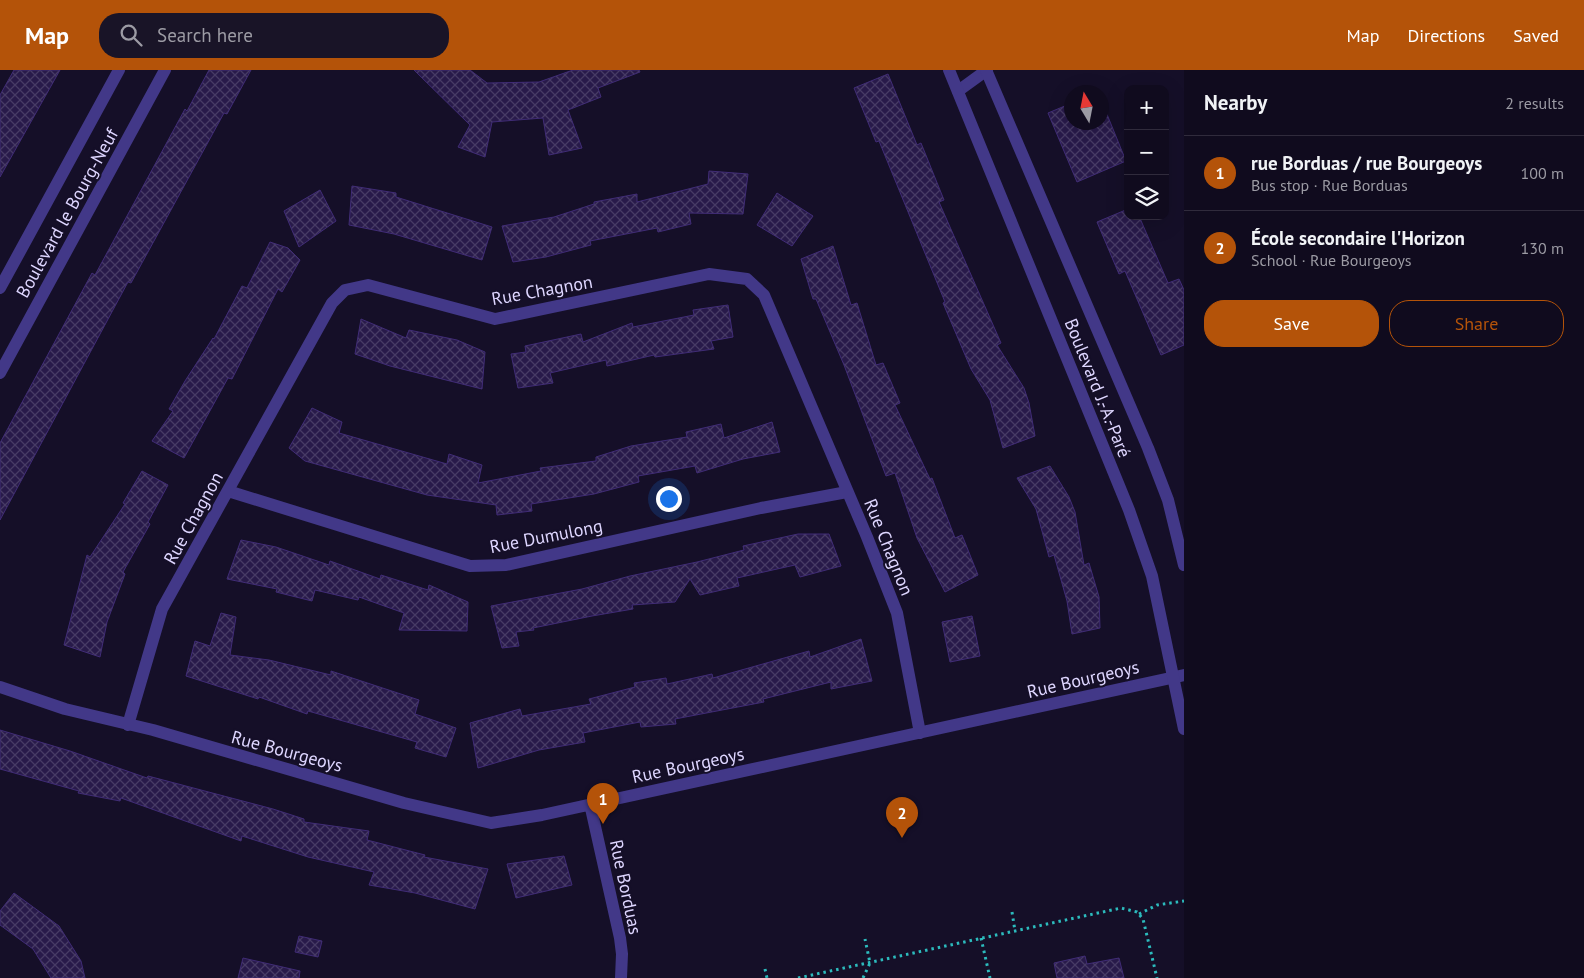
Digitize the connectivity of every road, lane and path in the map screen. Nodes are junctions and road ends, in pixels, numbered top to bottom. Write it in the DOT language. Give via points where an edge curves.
graph roads {
  1 [pos="119,70"];
  2 [pos="165,70"];
  3 [pos="949,70"];
  4 [pos="987,70"];
  5 [pos="958,91"];
  6 [pos="0,288"];
  7 [pos="0,373"];
  8 [pos="228,491"];
  9 [pos="847,492"];
  10 [pos="1184,565"];
  11 [pos="1179,676"];
  12 [pos="0,688"];
  13 [pos="128,725"];
  14 [pos="1184,729"];
  15 [pos="920,733"];
  16 [pos="590,804"];
  17 [pos="1184,901"];
  18 [pos="1012,912"];
  19 [pos="1139,914"];
  20 [pos="1015,931"];
  21 [pos="981,938"];
  22 [pos="865,939"];
  23 [pos="870,963"];
  24 [pos="765,969"];
  25 [pos="621,978"];
  26 [pos="767,978"];
  27 [pos="798,978"];
  28 [pos="863,978"];
  29 [pos="990,978"];
  30 [pos="1157,978"];
  1 -- 6 [label="street, Boulevard le Bourg-Neuf"];
  2 -- 7 [label="street, Boulevard le Bourg-Neuf"];
  3 -- 5 [label="street, Boulevard J.-A.-Paré"];
  4 -- 5 [label="street"];
  4 -- 10 [label="street, Boulevard J.-A.-Paré" via="1148,448 1168,500"];
  5 -- 11 [label="street, Boulevard J.-A.-Paré" via="1129,510 1152,576"];
  8 -- 9 [label="street, Rue Dumulong" via="470,566 512,563"];
  8 -- 9 [label="street, Rue Chagnon" via="332,303 346,290 368,285 494,319 709,274 747,280 764,296"];
  8 -- 13 [label="street, Rue Chagnon" via="162,608"];
  9 -- 15 [label="street, Rue Chagnon" via="897,613"];
  11 -- 14 [label="street, Boulevard J.-A.-Paré"];
  11 -- 15 [label="street, Rue Bourgeoys"];
  12 -- 13 [label="street, Rue Bourgeoys"];
  13 -- 16 [label="street, Rue Bourgeoys" via="404,803 491,823"];
  15 -- 16 [label="street, Rue Bourgeoys"];
  16 -- 25 [label="street, Rue Borduas" via="620,938"];
  17 -- 19 [label="path" via="1157,905"];
  18 -- 20 [label="path"];
  19 -- 20 [label="path" via="1129,908 1121,908"];
  19 -- 30 [label="path" via="1146,924"];
  20 -- 21 [label="path"];
  21 -- 23 [label="path"];
  21 -- 29 [label="path"];
  22 -- 23 [label="path"];
  23 -- 27 [label="path"];
  23 -- 28 [label="path"];
  24 -- 26 [label="path"];
}
